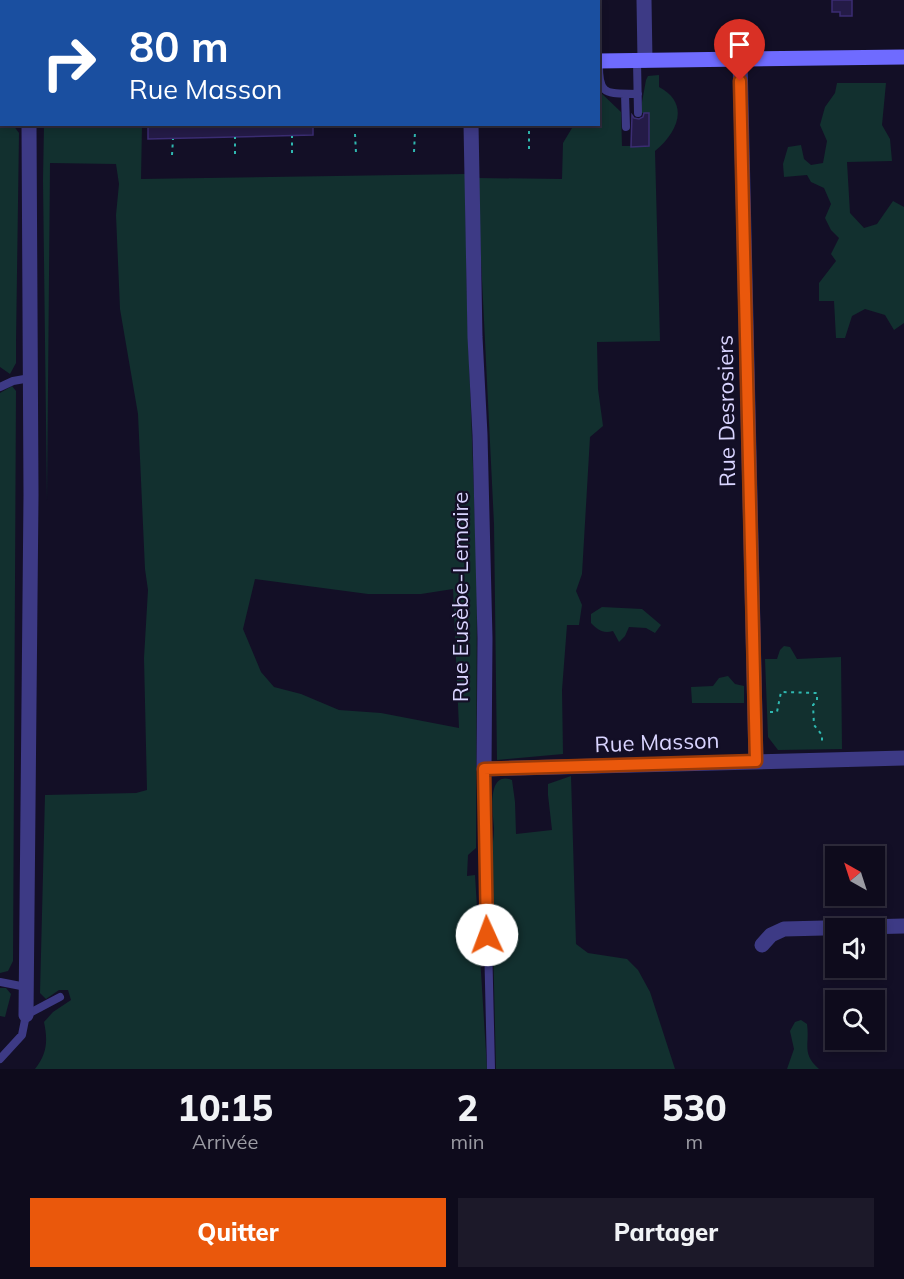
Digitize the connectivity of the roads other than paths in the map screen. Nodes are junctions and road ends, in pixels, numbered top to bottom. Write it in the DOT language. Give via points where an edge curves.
graph roads {
  1 [pos="645,0"];
  2 [pos="904,57"];
  3 [pos="740,59"];
  4 [pos="600,61"];
  5 [pos="637,61"];
  6 [pos="600,85"];
  7 [pos="625,94"];
  8 [pos="638,94"];
  9 [pos="638,113"];
  10 [pos="29,126"];
  11 [pos="471,126"];
  12 [pos="626,127"];
  13 [pos="30,378"];
  14 [pos="1,385"];
  15 [pos="904,758"];
  16 [pos="756,761"];
  17 [pos="484,769"];
  18 [pos="904,926"];
  19 [pos="762,945"];
  20 [pos="0,982"];
  21 [pos="26,987"];
  22 [pos="60,998"];
  23 [pos="26,1015"];
  24 [pos="0,1059"];
  25 [pos="491,1069"];
  1 -- 5 [label="street"];
  2 -- 3 [label="main road"];
  3 -- 5 [label="main road"];
  3 -- 16 [label="street, Rue Desrosiers"];
  4 -- 5 [label="main road"];
  5 -- 8 [label="lane"];
  6 -- 7 [label="lane" via="612,93"];
  7 -- 8 [label="lane"];
  7 -- 12 [label="lane"];
  8 -- 9 [label="lane"];
  10 -- 13 [label="street"];
  11 -- 17 [label="street, Rue Eusèbe-Lemaire" via="485,638"];
  13 -- 14 [label="lane"];
  13 -- 21 [label="street"];
  15 -- 16 [label="street, Rue Masson"];
  16 -- 17 [label="street, Rue Masson"];
  17 -- 25 [label="lane, Rue Eusèbe-Lemaire"];
  18 -- 19 [label="street" via="784,929"];
  20 -- 21 [label="lane"];
  21 -- 23 [label="street"];
  22 -- 23 [label="lane"];
  23 -- 24 [label="lane" via="22,1035"];
}
